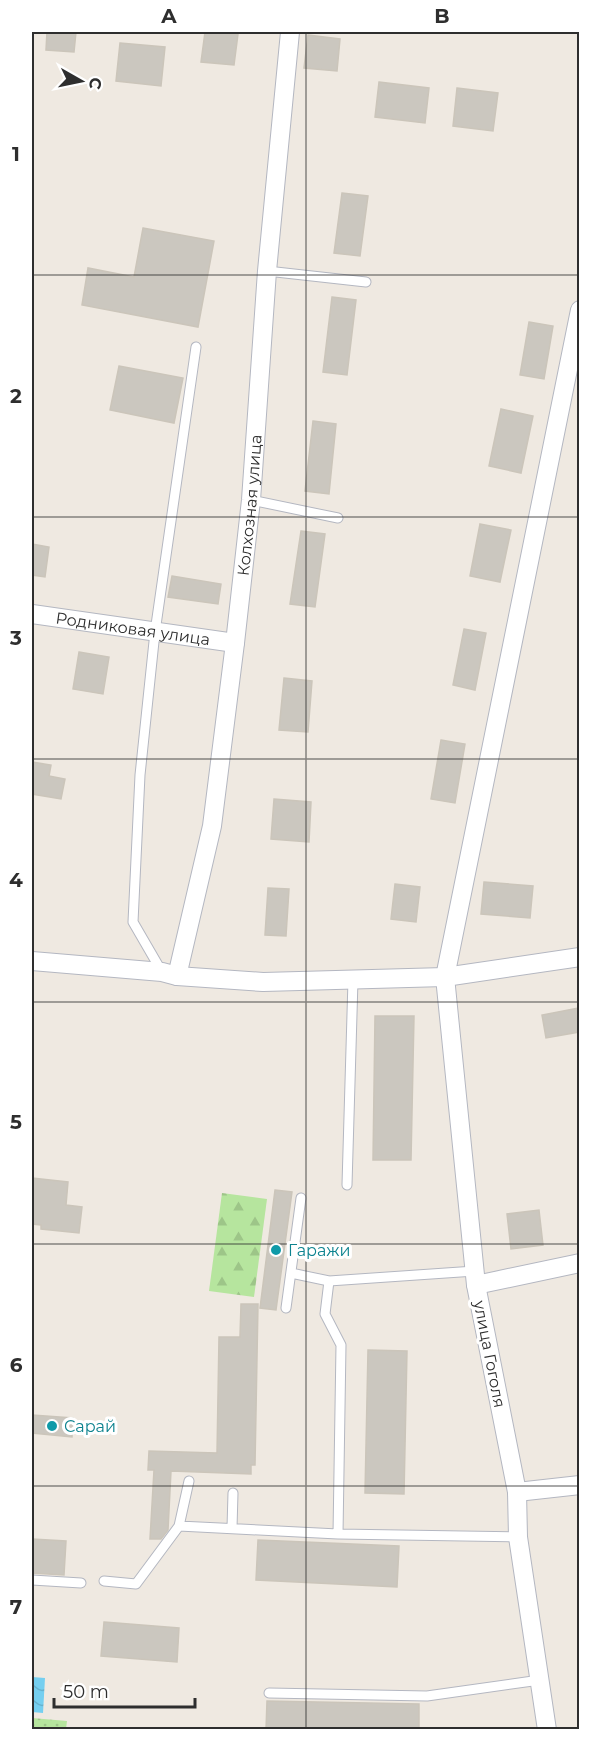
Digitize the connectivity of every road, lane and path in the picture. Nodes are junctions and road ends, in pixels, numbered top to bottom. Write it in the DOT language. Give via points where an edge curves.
graph roads {
  1 [pos="290,32"];
  2 [pos="267,271"];
  3 [pos="366,282"];
  4 [pos="579,310"];
  5 [pos="196,347"];
  6 [pos="251,500"];
  7 [pos="338,518"];
  8 [pos="32,614"];
  9 [pos="155,632"];
  10 [pos="235,643"];
  11 [pos="579,957"];
  12 [pos="32,961"];
  13 [pos="169,974"];
  14 [pos="445,977"];
  15 [pos="353,980"];
  16 [pos="347,1185"];
  17 [pos="301,1198"];
  18 [pos="579,1263"];
  19 [pos="291,1273"];
  20 [pos="476,1278"];
  21 [pos="329,1281"];
  22 [pos="286,1308"];
  23 [pos="189,1481"];
  24 [pos="579,1485"];
  25 [pos="517,1492"];
  26 [pos="233,1493"];
  27 [pos="179,1526"];
  28 [pos="232,1528"];
  29 [pos="338,1534"];
  30 [pos="518,1537"];
  31 [pos="32,1580"];
  32 [pos="104,1581"];
  33 [pos="81,1583"];
  34 [pos="540,1680"];
  35 [pos="268,1693"];
  36 [pos="547,1730"];
  1 -- 2 [label="street, Колхозная улица"];
  2 -- 3 [label="lane"];
  2 -- 6 [label="street, Колхозная улица"];
  4 -- 14 [label="street"];
  5 -- 9 [label="lane"];
  6 -- 7 [label="lane"];
  6 -- 10 [label="street, Колхозная улица"];
  8 -- 9 [label="street, Родниковая улица"];
  9 -- 10 [label="street, Родниковая улица"];
  9 -- 13 [label="lane" via="140,775 133,922"];
  10 -- 13 [label="street, Колхозная улица" via="212,826"];
  11 -- 14 [label="street"];
  12 -- 13 [label="street"];
  13 -- 15 [label="street" via="263,982"];
  14 -- 15 [label="street"];
  14 -- 20 [label="street, улица Гоголя"];
  15 -- 16 [label="lane"];
  17 -- 19 [label="lane"];
  18 -- 20 [label="street"];
  19 -- 21 [label="lane"];
  19 -- 22 [label="lane"];
  20 -- 21 [label="lane"];
  20 -- 25 [label="street, улица Гоголя"];
  21 -- 29 [label="lane" via="325,1314 341,1345"];
  23 -- 27 [label="lane"];
  24 -- 25 [label="street"];
  25 -- 30 [label="street, улица Гоголя"];
  26 -- 28 [label="lane"];
  27 -- 28 [label="lane"];
  27 -- 32 [label="lane" via="136,1584"];
  28 -- 29 [label="lane"];
  29 -- 30 [label="lane"];
  30 -- 34 [label="street, улица Гоголя"];
  31 -- 33 [label="lane"];
  34 -- 35 [label="lane" via="427,1696"];
  34 -- 36 [label="street, улица Гоголя"];
}
